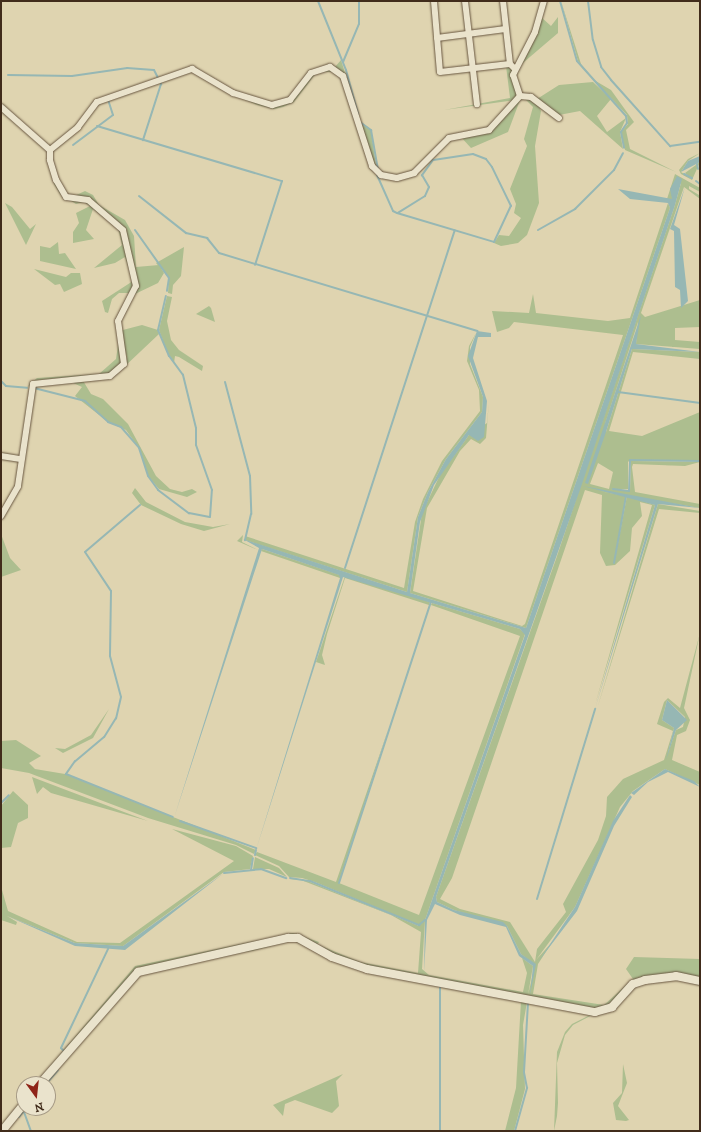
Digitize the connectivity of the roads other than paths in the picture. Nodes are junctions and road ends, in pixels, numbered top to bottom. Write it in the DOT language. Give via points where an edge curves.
graph roads {
  1 [pos="434,1"];
  2 [pos="465,1"];
  3 [pos="503,1"];
  4 [pos="544,1"];
  5 [pos="505,29"];
  6 [pos="469,33"];
  7 [pos="437,38"];
  8 [pos="510,64"];
  9 [pos="473,69"];
  10 [pos="515,69"];
  11 [pos="520,96"];
  12 [pos="477,104"];
  13 [pos="1,107"];
  14 [pos="559,118"];
  15 [pos="50,150"];
  16 [pos="1,456"];
  17 [pos="21,459"];
  18 [pos="1,516"];
  19 [pos="700,981"];
  20 [pos="47,1076"];
  21 [pos="16,1114"];
  22 [pos="2,1131"];
  1 -- 7 [label="street"];
  2 -- 6 [label="street"];
  3 -- 5 [label="street"];
  4 -- 10 [label="street" via="528,50"];
  5 -- 6 [label="street"];
  5 -- 8 [label="street"];
  6 -- 7 [label="street"];
  6 -- 9 [label="street"];
  7 -- 9 [label="street" via="440,72"];
  8 -- 9 [label="street"];
  8 -- 10 [label="street"];
  9 -- 12 [label="street"];
  10 -- 11 [label="street" via="514,82"];
  11 -- 14 [label="street" via="531,97"];
  11 -- 15 [label="street" via="489,130 449,138 414,173 404,178 381,175 372,166 343,76 330,67 311,74 290,100 272,105 233,93 192,69 180,70 97,102 78,127"];
  13 -- 15 [label="street"];
  15 -- 17 [label="street" via="56,180 66,197 88,200 123,230 136,286 118,321 124,364 110,376 32,384"];
  16 -- 17 [label="street"];
  17 -- 18 [label="street" via="18,486"];
  19 -- 20 [label="street" via="676,976 645,980 633,984 612,1008 595,1012 367,969 343,962 298,938 288,938 138,972"];
  21 -- 22 [label="street"];
}
